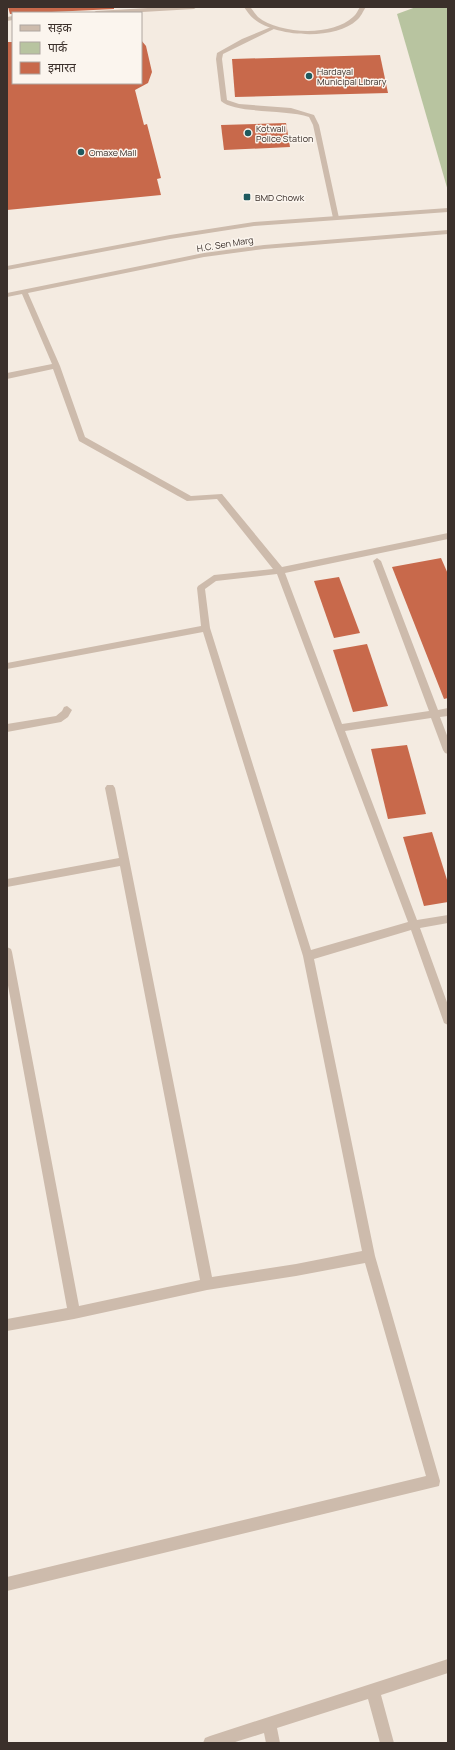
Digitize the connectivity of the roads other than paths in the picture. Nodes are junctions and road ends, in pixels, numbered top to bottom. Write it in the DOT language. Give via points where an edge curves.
graph roads {
  1 [pos="194,7"];
  2 [pos="247,7"];
  3 [pos="363,7"];
  4 [pos="112,12"];
  5 [pos="274,28"];
  6 [pos="448,210"];
  7 [pos="336,218"];
  8 [pos="448,232"];
  9 [pos="7,268"];
  10 [pos="24,291"];
  11 [pos="7,295"];
  12 [pos="56,366"];
  13 [pos="7,376"];
  14 [pos="448,536"];
  15 [pos="376,561"];
  16 [pos="280,571"];
  17 [pos="206,628"];
  18 [pos="7,666"];
  19 [pos="66,710"];
  20 [pos="448,712"];
  21 [pos="433,714"];
  22 [pos="7,728"];
  23 [pos="339,728"];
  24 [pos="448,750"];
  25 [pos="110,788"];
  26 [pos="125,861"];
  27 [pos="7,884"];
  28 [pos="448,919"];
  29 [pos="414,925"];
  30 [pos="7,952"];
  31 [pos="308,956"];
  32 [pos="448,1020"];
  33 [pos="369,1256"];
  34 [pos="207,1284"];
  35 [pos="74,1313"];
  36 [pos="7,1325"];
  37 [pos="7,1584"];
  38 [pos="448,1666"];
  39 [pos="373,1690"];
  40 [pos="269,1724"];
  41 [pos="210,1743"];
  42 [pos="273,1743"];
  43 [pos="387,1743"];
  1 -- 4 [label="street"];
  2 -- 5 [label="street" via="259,21"];
  3 -- 5 [label="street" via="361,13 350,22 334,29 300,32"];
  5 -- 7 [label="street" via="220,53 224,101 234,106 290,109 312,116"];
  6 -- 7 [label="street, H.C. Sen Marg"];
  7 -- 9 [label="street, H.C. Sen Marg" via="247,225"];
  8 -- 10 [label="street, H.C. Sen Marg" via="264,247 204,255"];
  10 -- 11 [label="street, H.C. Sen Marg"];
  10 -- 12 [label="street"];
  12 -- 13 [label="street"];
  12 -- 16 [label="street" via="82,439 190,499 219,496"];
  14 -- 16 [label="street"];
  15 -- 21 [label="street"];
  16 -- 17 [label="street" via="214,578 201,588"];
  16 -- 23 [label="street"];
  17 -- 18 [label="street"];
  17 -- 31 [label="street"];
  19 -- 22 [label="street" via="65,714 58,718"];
  20 -- 21 [label="street"];
  21 -- 23 [label="street"];
  21 -- 24 [label="street"];
  23 -- 29 [label="street"];
  25 -- 26 [label="street"];
  26 -- 27 [label="street"];
  26 -- 34 [label="street"];
  28 -- 29 [label="street"];
  29 -- 31 [label="street"];
  29 -- 32 [label="street"];
  30 -- 35 [label="street"];
  31 -- 33 [label="street"];
  33 -- 34 [label="street"];
  33 -- 37 [label="street" via="434,1481"];
  34 -- 35 [label="street"];
  35 -- 36 [label="street"];
  38 -- 39 [label="street"];
  39 -- 40 [label="street"];
  39 -- 43 [label="street"];
  40 -- 41 [label="street"];
  40 -- 42 [label="street"];
}
